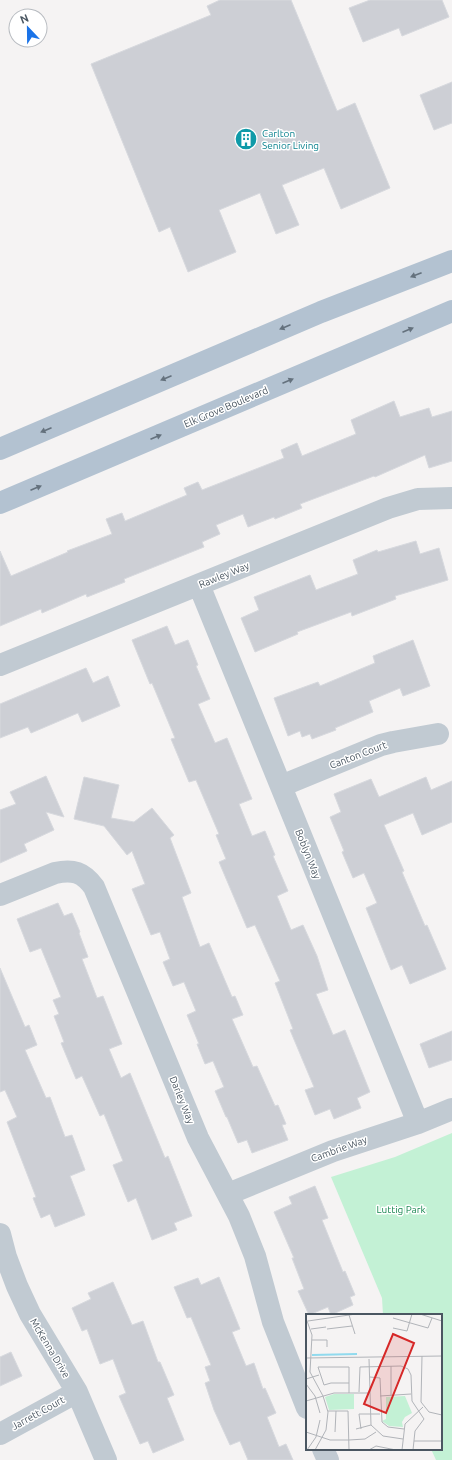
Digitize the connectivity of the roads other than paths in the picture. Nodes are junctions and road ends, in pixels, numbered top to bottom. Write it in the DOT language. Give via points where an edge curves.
graph roads {
  1 [pos="452,260"];
  2 [pos="452,311"];
  3 [pos="0,449"];
  4 [pos="452,498"];
  5 [pos="0,503"];
  6 [pos="199,585"];
  7 [pos="0,665"];
  8 [pos="438,734"];
  9 [pos="281,786"];
  10 [pos="0,895"];
  11 [pos="452,1109"];
  12 [pos="418,1123"];
  13 [pos="228,1194"];
  14 [pos="0,1234"];
  15 [pos="77,1392"];
  16 [pos="306,1405"];
  17 [pos="0,1434"];
  18 [pos="324,1450"];
  19 [pos="106,1460"];
  20 [pos="328,1460"];
  1 -- 3 [label="main road, one-way" via="321,312"];
  5 -- 2 [label="main road, Elk Grove Boulevard, one-way"];
  4 -- 6 [label="street, Rawley Way" via="418,499 388,508"];
  6 -- 7 [label="street, Rawley Way"];
  6 -- 9 [label="street, Boblyn Way"];
  8 -- 9 [label="street, Canton Court" via="381,746"];
  9 -- 12 [label="street, Boblyn Way"];
  10 -- 13 [label="street, Darley Way" via="60,872 73,872 88,879 94,887 198,1138"];
  11 -- 12 [label="street, Cambrie Way"];
  12 -- 13 [label="street, Cambrie Way" via="333,1151"];
  13 -- 16 [label="street, Darley Way" via="255,1256 273,1322"];
  14 -- 15 [label="street, McKenna Drive" via="17,1286 30,1314"];
  15 -- 17 [label="street, Jarrett Court"];
  15 -- 19 [label="street, McKenna Drive"];
  18 -- 20 [label="street"];
}
